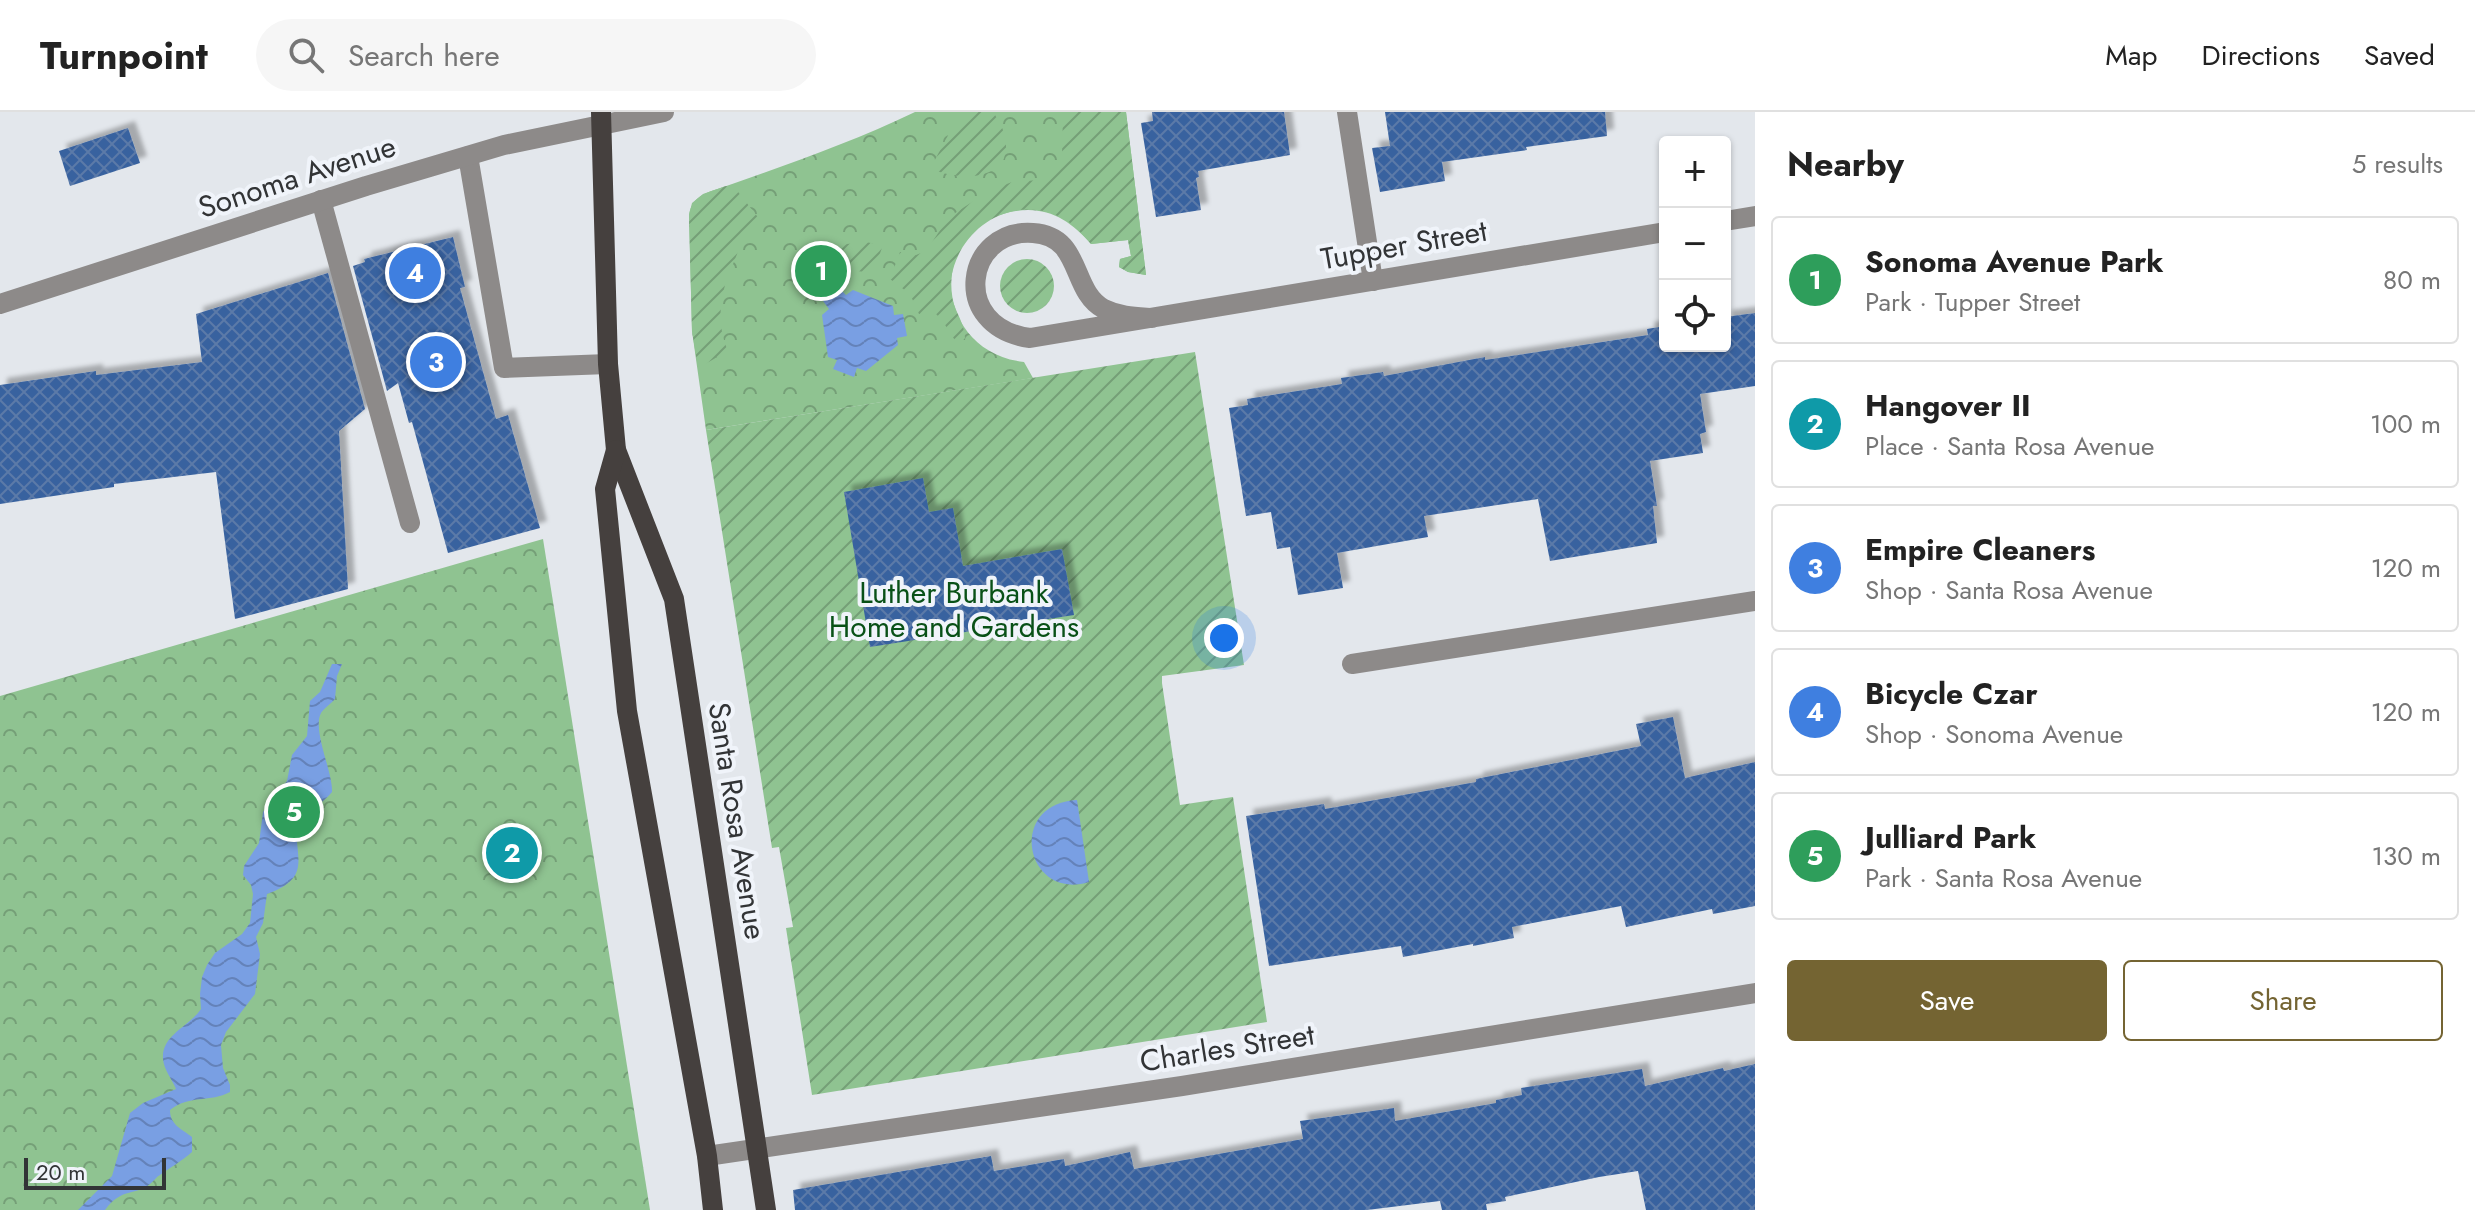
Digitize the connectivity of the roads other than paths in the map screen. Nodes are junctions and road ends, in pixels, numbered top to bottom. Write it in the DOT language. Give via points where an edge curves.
graph roads {
  1 [pos="664,112"];
  2 [pos="1347,112"];
  3 [pos="601,118"];
  4 [pos="468,156"];
  5 [pos="321,200"];
  6 [pos="1755,216"];
  7 [pos="1731,220"];
  8 [pos="1659,233"];
  9 [pos="1373,281"];
  10 [pos="0,304"];
  11 [pos="1152,318"];
  12 [pos="608,364"];
  13 [pos="616,450"];
  14 [pos="410,523"];
  15 [pos="1755,601"];
  16 [pos="1352,664"];
  17 [pos="1755,993"];
  18 [pos="756,1149"];
  19 [pos="707,1156"];
  20 [pos="713,1210"];
  21 [pos="766,1210"];
  1 -- 3 [label="street, Sonoma Avenue"];
  2 -- 9 [label="street"];
  3 -- 4 [label="street, Sonoma Avenue"];
  3 -- 12 [label="main road, Santa Rosa Avenue"];
  4 -- 5 [label="street, Sonoma Avenue"];
  4 -- 12 [label="street" via="504,368"];
  5 -- 10 [label="street, Sonoma Avenue"];
  5 -- 14 [label="street"];
  6 -- 7 [label="street"];
  8 -- 9 [label="street, Tupper Street"];
  9 -- 11 [label="street, Tupper Street"];
  11 -- 11 [label="street, Tupper Street" via="1102,308 1088,294 1065,248 1051,237 1033,233 1000,240 978,267 977,300 984,316 1012,336 1030,338"];
  12 -- 13 [label="main road, Santa Rosa Avenue"];
  13 -- 18 [label="main road, Santa Rosa Avenue" via="674,599"];
  13 -- 19 [label="main road, Santa Rosa Avenue" via="605,489 627,711"];
  15 -- 16 [label="street"];
  17 -- 18 [label="street, Charles Street"];
  18 -- 19 [label="street, Charles Street"];
  18 -- 21 [label="main road, Santa Rosa Avenue"];
  19 -- 20 [label="main road, Santa Rosa Avenue"];
}
